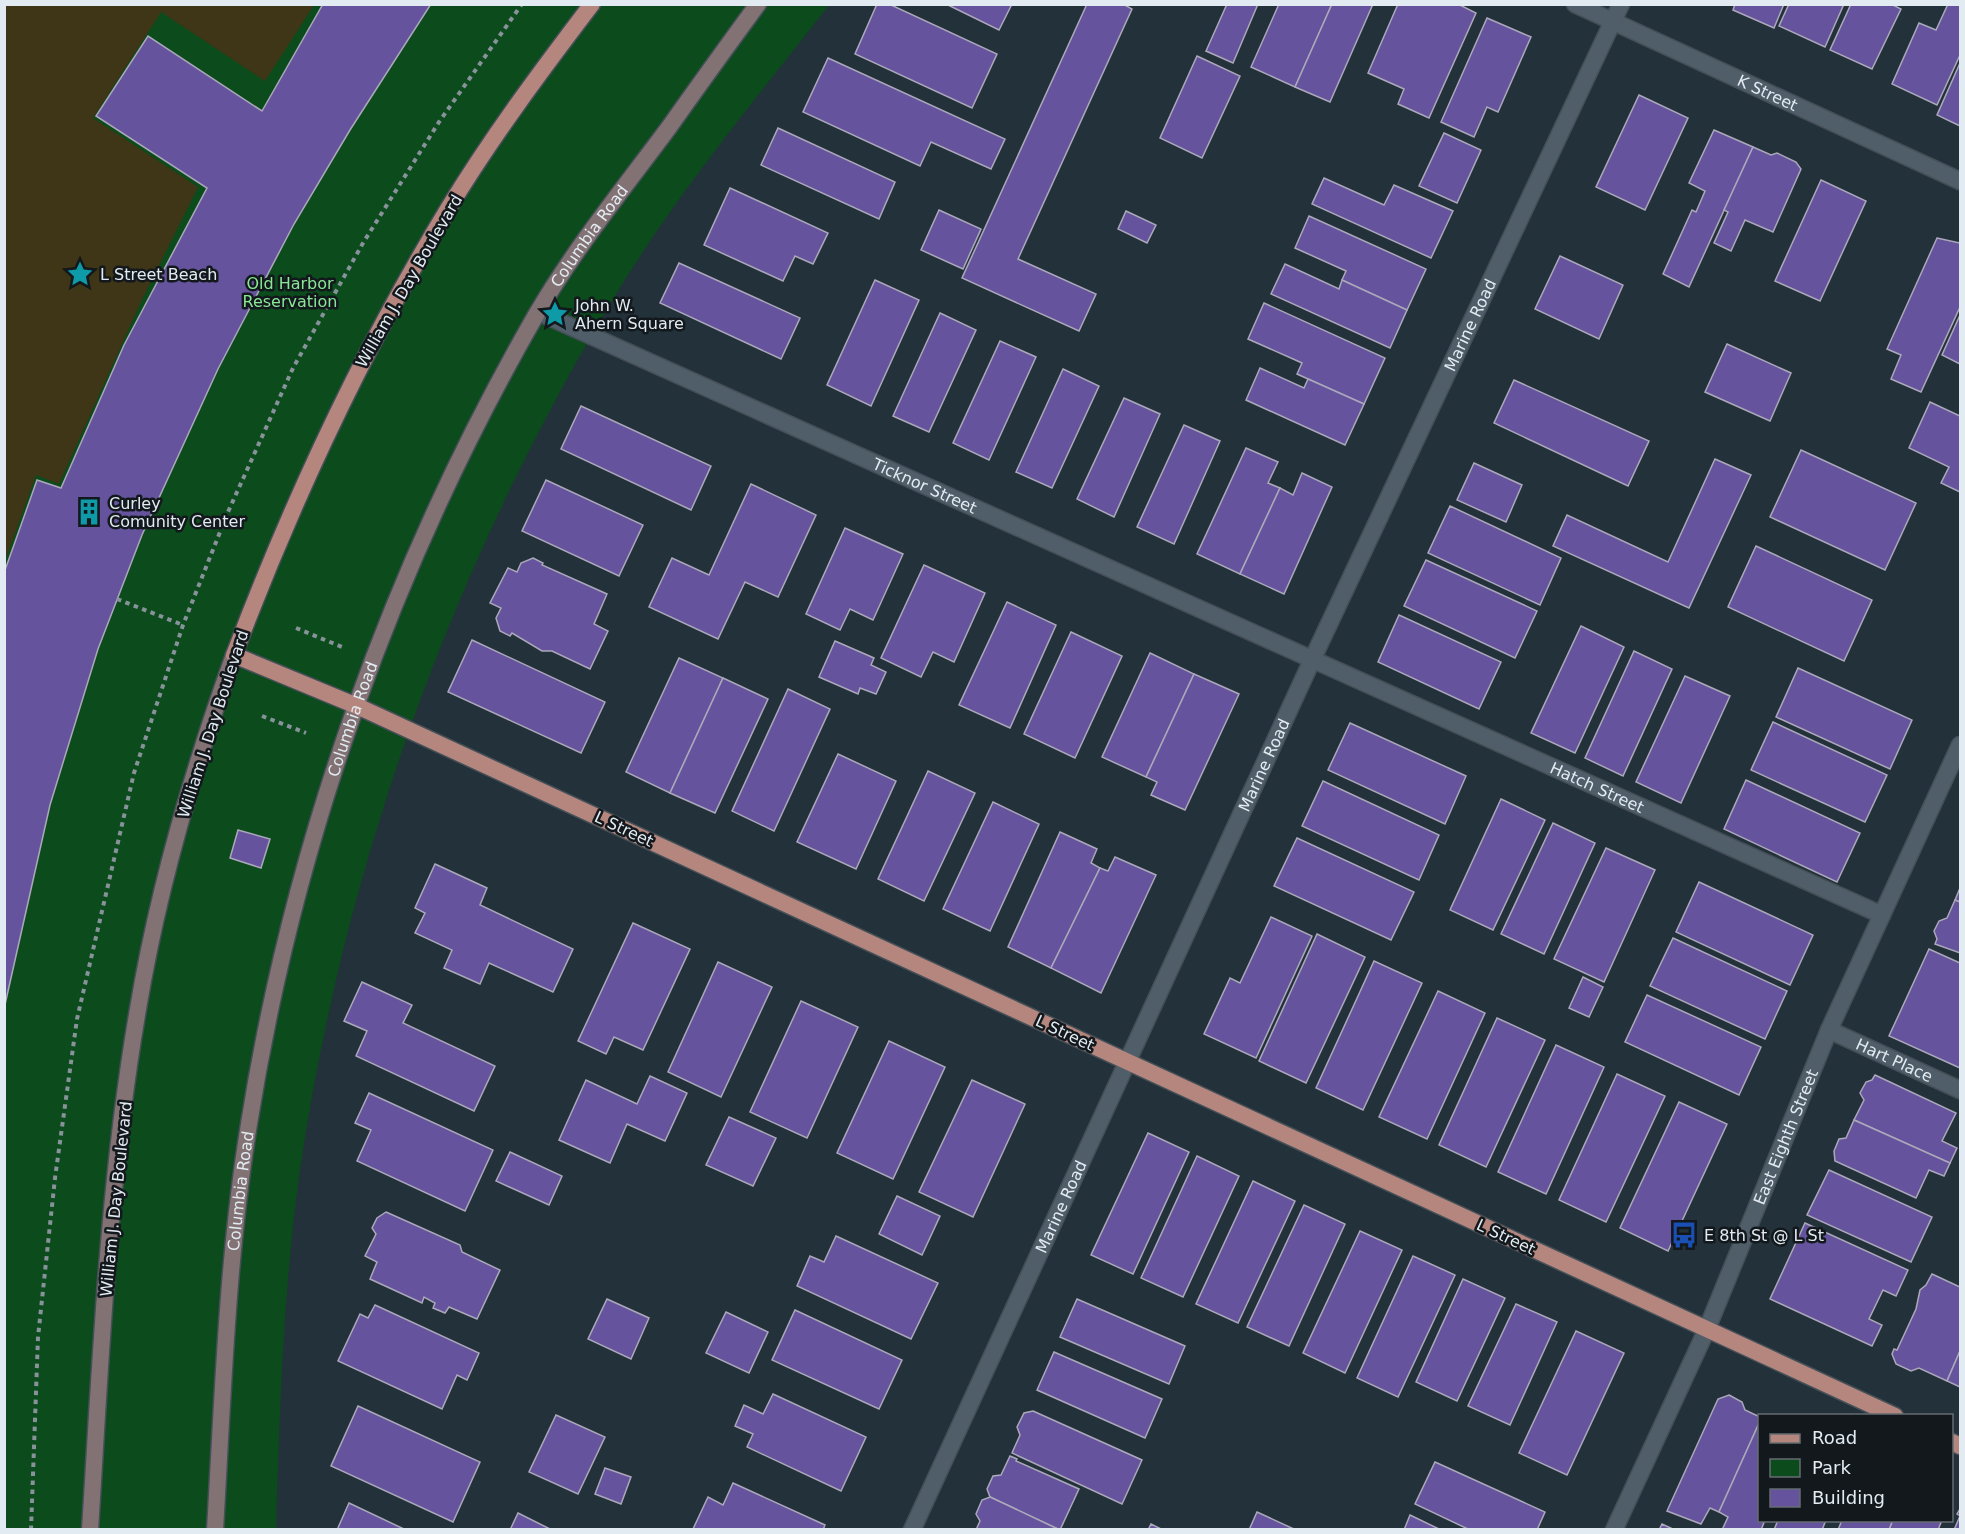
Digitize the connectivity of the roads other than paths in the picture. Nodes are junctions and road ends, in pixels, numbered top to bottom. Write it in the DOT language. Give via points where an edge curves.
graph roads {
  1 [pos="591,4"];
  2 [pos="758,4"];
  3 [pos="1575,4"];
  4 [pos="1621,4"];
  5 [pos="1613,23"];
  6 [pos="1960,181"];
  7 [pos="538,312"];
  8 [pos="234,654"];
  9 [pos="1312,658"];
  10 [pos="357,706"];
  11 [pos="1960,745"];
  12 [pos="1882,915"];
  13 [pos="1829,1030"];
  14 [pos="1127,1062"];
  15 [pos="1960,1090"];
  16 [pos="1707,1329"];
  17 [pos="1891,1414"];
  18 [pos="90,1530"];
  19 [pos="215,1530"];
  20 [pos="912,1530"];
  21 [pos="1614,1530"];
  1 -- 8 [label="main road, William J. Day Boulevard" via="492,141 405,282 327,431"];
  2 -- 7 [label="main road, Columbia Road" via="598,221"];
  3 -- 5 [label="street, K Street"];
  4 -- 5 [label="street, Marine Road"];
  5 -- 6 [label="street, K Street"];
  5 -- 9 [label="street, Marine Road"];
  7 -- 9 [label="street, Ticknor Street"];
  7 -- 10 [label="main road, Columbia Road" via="449,484 381,640"];
  8 -- 10 [label="main road, L Street"];
  8 -- 18 [label="main road, William J. Day Boulevard" via="175,845 138,1010 114,1184"];
  9 -- 12 [label="street, Hatch Street"];
  9 -- 14 [label="street, Marine Road"];
  10 -- 14 [label="main road, L Street"];
  10 -- 19 [label="main road, Columbia Road" via="295,896 248,1126 232,1263"];
  11 -- 12 [label="street, East Eighth Street"];
  12 -- 13 [label="street, East Eighth Street"];
  13 -- 15 [label="street, Hart Place"];
  13 -- 16 [label="street, East Eighth Street"];
  14 -- 16 [label="main road, L Street"];
  14 -- 20 [label="street, Marine Road"];
  16 -- 17 [label="main road, L Street"];
  16 -- 21 [label="street, East Eighth Street"];
}
